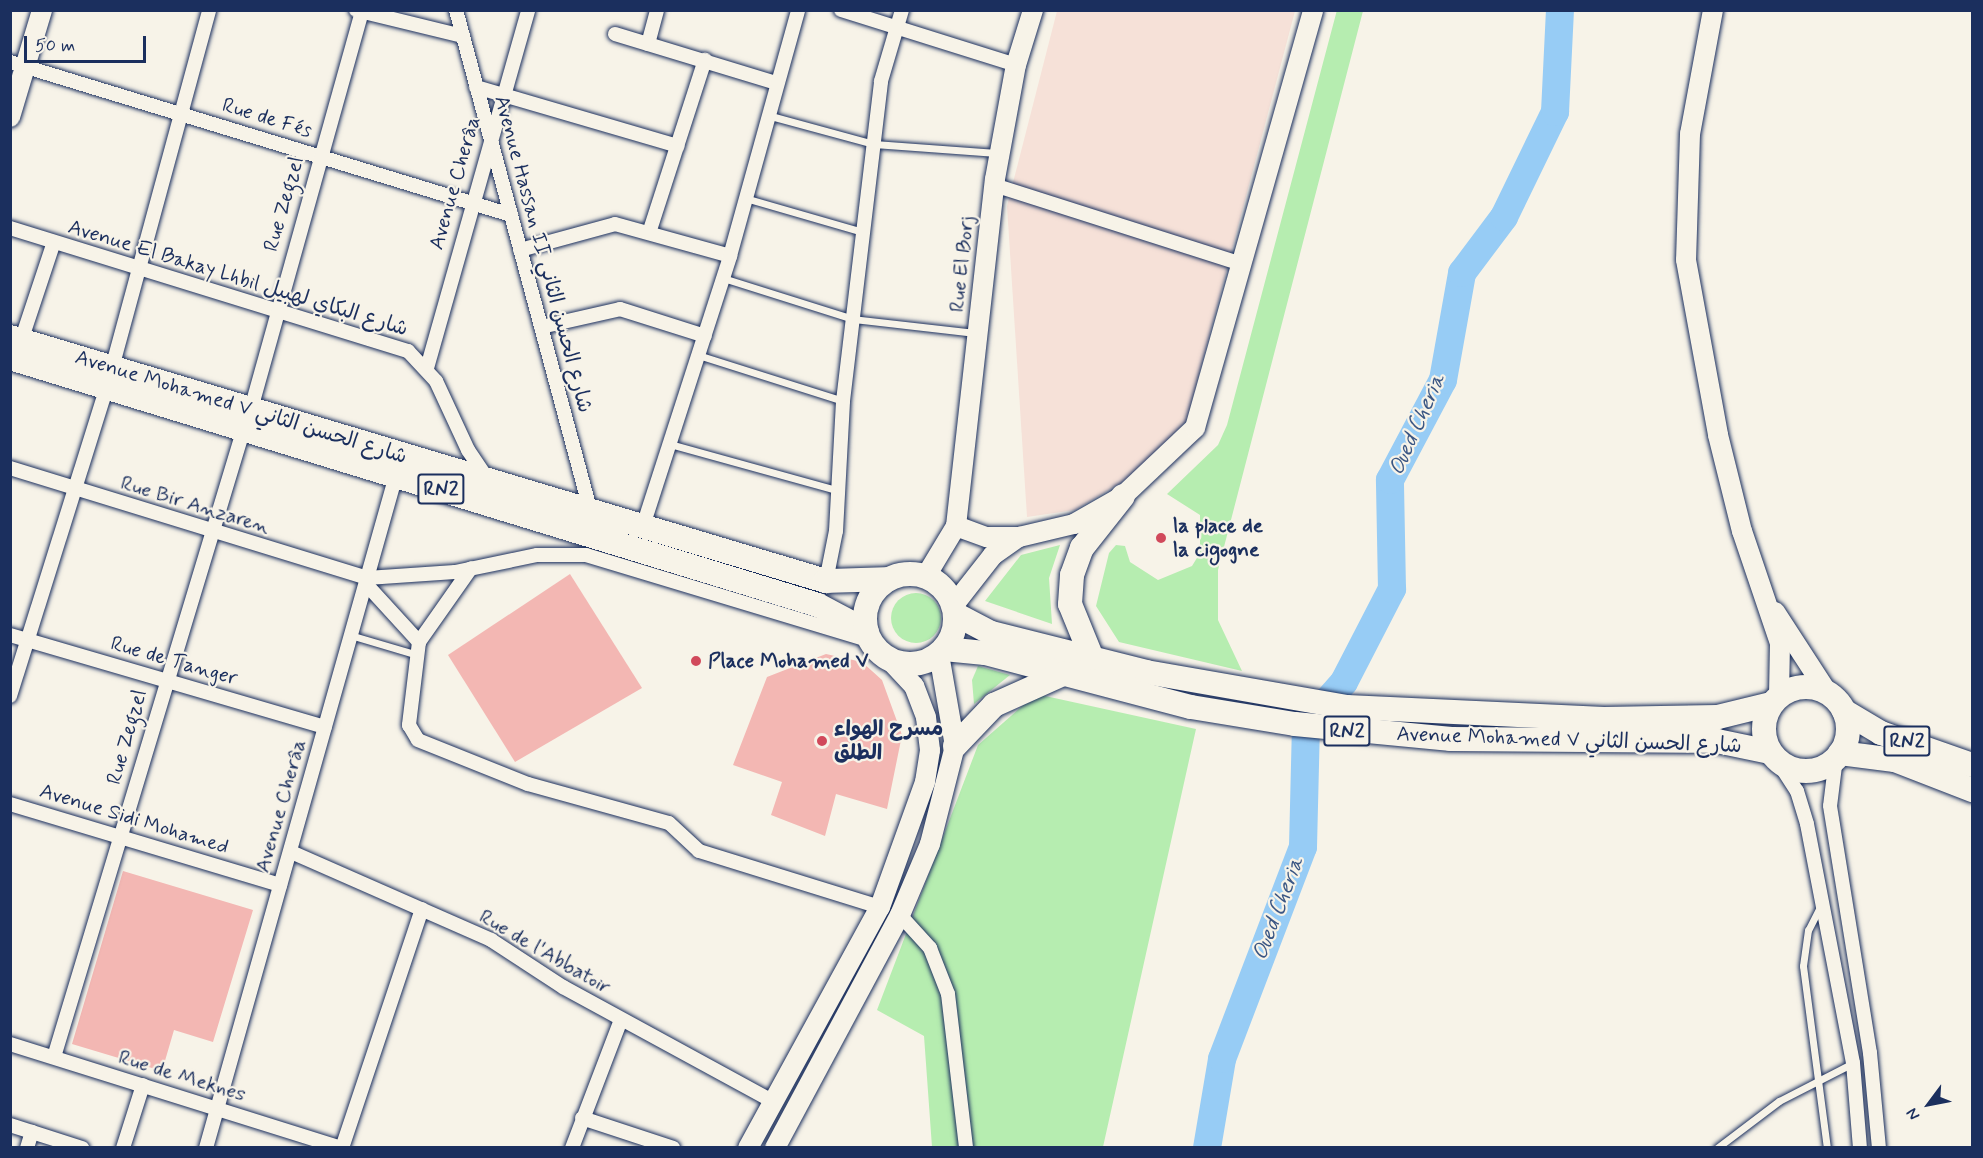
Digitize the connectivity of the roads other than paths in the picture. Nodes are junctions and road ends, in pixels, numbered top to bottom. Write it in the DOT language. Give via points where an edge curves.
graph roads {
  1 [pos="42,10"];
  2 [pos="209,10"];
  3 [pos="456,10"];
  4 [pos="528,10"];
  5 [pos="657,10"];
  6 [pos="798,10"];
  7 [pos="841,10"];
  8 [pos="902,10"];
  9 [pos="1033,10"];
  10 [pos="1313,10"];
  11 [pos="1713,10"];
  12 [pos="359,11"];
  13 [pos="895,28"];
  14 [pos="615,34"];
  15 [pos="463,36"];
  16 [pos="648,44"];
  17 [pos="705,60"];
  18 [pos="18,64"];
  19 [pos="1016,65"];
  20 [pos="776,83"];
  21 [pos="476,87"];
  22 [pos="502,94"];
  23 [pos="181,114"];
  24 [pos="767,115"];
  25 [pos="10,117"];
  26 [pos="489,135"];
  27 [pos="874,144"];
  28 [pos="678,146"];
  29 [pos="1000,153"];
  30 [pos="320,157"];
  31 [pos="994,185"];
  32 [pos="745,198"];
  33 [pos="470,203"];
  34 [pos="511,215"];
  35 [pos="10,228"];
  36 [pos="650,230"];
  37 [pos="863,232"];
  38 [pos="54,242"];
  39 [pos="520,250"];
  40 [pos="730,256"];
  41 [pos="1244,265"];
  42 [pos="139,268"];
  43 [pos="723,278"];
  44 [pos="275,309"];
  45 [pos="853,319"];
  46 [pos="541,327"];
  47 [pos="978,333"];
  48 [pos="705,336"];
  49 [pos="14,345"];
  50 [pos="698,355"];
  51 [pos="427,368"];
  52 [pos="109,377"];
  53 [pos="843,401"];
  54 [pos="247,419"];
  55 [pos="670,444"];
  56 [pos="10,468"];
  57 [pos="396,475"];
  58 [pos="491,481"];
  59 [pos="75,490"];
  60 [pos="839,491"];
  61 [pos="1123,496"];
  62 [pos="590,509"];
  63 [pos="643,526"];
  64 [pos="956,526"];
  65 [pos="214,534"];
  66 [pos="1018,537"];
  67 [pos="471,568"];
  68 [pos="926,576"];
  69 [pos="888,579"];
  70 [pos="367,581"];
  71 [pos="826,581"];
  72 [pos="1768,603"];
  73 [pos="954,610"];
  74 [pos="10,635"];
  75 [pos="350,635"];
  76 [pos="869,635"];
  77 [pos="28,640"];
  78 [pos="420,649"];
  79 [pos="941,651"];
  80 [pos="888,658"];
  81 [pos="1092,658"];
  82 [pos="1063,674"];
  83 [pos="166,680"];
  84 [pos="1827,692"];
  85 [pos="10,696"];
  86 [pos="1775,700"];
  87 [pos="1844,711"];
  88 [pos="325,727"];
  89 [pos="1502,729"];
  90 [pos="955,746"];
  91 [pos="1838,756"];
  92 [pos="1774,757"];
  93 [pos="1972,765"];
  94 [pos="1972,790"];
  95 [pos="10,804"];
  96 [pos="120,837"];
  97 [pos="291,852"];
  98 [pos="280,885"];
  99 [pos="1842,900"];
  100 [pos="1822,903"];
  101 [pos="880,907"];
  102 [pos="422,909"];
  103 [pos="900,915"];
  104 [pos="621,1020"];
  105 [pos="10,1044"];
  106 [pos="54,1057"];
  107 [pos="1853,1063"];
  108 [pos="1817,1080"];
  109 [pos="143,1085"];
  110 [pos="772,1101"];
  111 [pos="219,1109"];
  112 [pos="582,1118"];
  113 [pos="10,1125"];
  114 [pos="32,1132"];
  115 [pos="325,1145"];
  116 [pos="27,1148"];
  117 [pos="82,1148"];
  118 [pos="123,1148"];
  119 [pos="206,1148"];
  120 [pos="342,1148"];
  121 [pos="572,1148"];
  122 [pos="673,1148"];
  123 [pos="748,1148"];
  124 [pos="775,1148"];
  125 [pos="966,1148"];
  126 [pos="1717,1148"];
  127 [pos="1827,1148"];
  128 [pos="1860,1148"];
  129 [pos="1879,1148"];
  1 -- 18 [label="main road"];
  2 -- 23 [label="street"];
  3 -- 15 [label="street, Avenue Hassan II شارع الحسن الثاني"];
  4 -- 22 [label="street, Avenue Cherâa"];
  5 -- 16 [label="street"];
  6 -- 20 [label="street"];
  7 -- 13 [label="street"];
  8 -- 13 [label="street"];
  9 -- 19 [label="main road, Rue El Borj"];
  10 -- 41 [label="main road"];
  11 -- 72 [label="main road" via="1690,134 1686,260 1718,435 1742,531"];
  12 -- 15 [label="street"];
  12 -- 30 [label="street, Rue Zegzel"];
  13 -- 19 [label="street"];
  13 -- 27 [label="street"];
  14 -- 16 [label="street"];
  15 -- 21 [label="street, Avenue Hassan II شارع الحسن الثاني"];
  16 -- 17 [label="street"];
  17 -- 20 [label="street"];
  17 -- 28 [label="street"];
  18 -- 23 [label="street, Rue de Fés"];
  18 -- 25 [label="main road"];
  19 -- 29 [label="main road, Rue El Borj"];
  20 -- 24 [label="street"];
  21 -- 22 [label="street"];
  21 -- 26 [label="street, Avenue Hassan II شارع الحسن الثاني"];
  22 -- 26 [label="street, Avenue Cherâa"];
  22 -- 28 [label="street"];
  23 -- 30 [label="street, Rue de Fés"];
  23 -- 42 [label="street"];
  24 -- 27 [label="lane"];
  24 -- 32 [label="street"];
  26 -- 33 [label="street, Avenue Cherâa"];
  26 -- 34 [label="street, Avenue Hassan II شارع الحسن الثاني"];
  27 -- 29 [label="lane"];
  27 -- 37 [label="street"];
  28 -- 36 [label="street"];
  29 -- 31 [label="main road, Rue El Borj"];
  30 -- 33 [label="street, Rue de Fés"];
  30 -- 44 [label="street, Rue Zegzel"];
  31 -- 41 [label="street"];
  31 -- 47 [label="main road, Rue El Borj"];
  32 -- 37 [label="lane"];
  32 -- 40 [label="street"];
  33 -- 34 [label="street, Rue de Fés"];
  33 -- 51 [label="street, Avenue Cherâa"];
  34 -- 39 [label="street, Avenue Hassan II شارع الحسن الثاني"];
  35 -- 38 [label="street, Avenue El Bakay Lhbil شارع البكاي لهبيل"];
  36 -- 39 [label="street" via="591,226"];
  36 -- 40 [label="street"];
  37 -- 45 [label="street"];
  38 -- 42 [label="street, Avenue El Bakay Lhbil شارع البكاي لهبيل"];
  38 -- 49 [label="street"];
  39 -- 46 [label="street, Avenue Hassan II شارع الحسن الثاني"];
  40 -- 43 [label="street"];
  41 -- 61 [label="main road" via="1195,428"];
  42 -- 44 [label="street, Avenue El Bakay Lhbil شارع البكاي لهبيل"];
  42 -- 52 [label="street"];
  43 -- 45 [label="lane"];
  43 -- 48 [label="street"];
  44 -- 51 [label="street, Avenue El Bakay Lhbil شارع البكاي لهبيل" via="400,348"];
  44 -- 54 [label="street, Rue Zegzel"];
  45 -- 47 [label="lane"];
  45 -- 53 [label="street"];
  46 -- 48 [label="street" via="620,309"];
  46 -- 62 [label="street, Avenue Hassan II شارع الحسن الثاني"];
  47 -- 64 [label="main road, Rue El Borj"];
  48 -- 50 [label="street"];
  49 -- 52 [label="highway, Avenue Mohamed V شارع الحسن الثاني / RN2"];
  50 -- 53 [label="lane"];
  50 -- 55 [label="street"];
  51 -- 58 [label="street, Avenue El Bakay Lhbil شارع البكاي لهبيل" via="452,408 474,462"];
  52 -- 54 [label="highway, Avenue Mohamed V شارع الحسن الثاني / RN2"];
  52 -- 59 [label="street"];
  53 -- 60 [label="street"];
  54 -- 57 [label="highway, Avenue Mohamed V شارع الحسن الثاني / RN2"];
  54 -- 58 [label="highway, Avenue Mohamed V شارع الحسن الثاني / RN2"];
  54 -- 65 [label="street, Rue Zegzel"];
  55 -- 60 [label="lane"];
  55 -- 63 [label="street"];
  56 -- 59 [label="street, Rue Bir Anzaren"];
  57 -- 70 [label="street, Avenue Cherâa"];
  57 -- 76 [label="highway, Avenue Mohamed V شارع الحسن الثاني / RN2" via="818,605"];
  58 -- 62 [label="highway, Avenue Mohamed V شارع الحسن الثاني / RN2"];
  59 -- 65 [label="street, Rue Bir Anzaren"];
  59 -- 77 [label="street"];
  60 -- 71 [label="street"];
  61 -- 66 [label="main road" via="1074,524"];
  61 -- 81 [label="highway" via="1082,549 1072,575 1070,604"];
  62 -- 63 [label="highway, Avenue Mohamed V شارع الحسن الثاني / RN2"];
  63 -- 71 [label="highway, Avenue Mohamed V شارع الحسن الثاني / RN2"];
  64 -- 66 [label="main road" via="987,537"];
  64 -- 68 [label="main road"];
  65 -- 70 [label="street, Rue Bir Anzaren"];
  65 -- 83 [label="street, Rue Zegzel"];
  66 -- 73 [label="main road" via="993,555"];
  67 -- 70 [label="street"];
  67 -- 76 [label="street" via="537,555 585,555"];
  67 -- 78 [label="street"];
  68 -- 69 [label="highway, RN2"];
  68 -- 73 [label="highway, RN2" via="946,591"];
  69 -- 71 [label="highway, Avenue Mohamed V شارع الحسن الثاني / RN2"];
  69 -- 76 [label="highway" via="871,596"];
  70 -- 75 [label="street, Avenue Cherâa"];
  70 -- 78 [label="street"];
  72 -- 84 [label="main road"];
  72 -- 86 [label="main road" via="1782,657"];
  73 -- 79 [label="highway"];
  73 -- 81 [label="highway, Avenue Mohamed V شارع الحسن الثاني / RN2" via="991,633"];
  74 -- 77 [label="street, Rue de Tanger"];
  75 -- 78 [label="lane"];
  75 -- 88 [label="street, Avenue Cherâa"];
  76 -- 80 [label="highway, RN2"];
  77 -- 83 [label="street, Rue de Tanger"];
  77 -- 85 [label="street"];
  78 -- 101 [label="street" via="410,731 418,740 528,784 669,823 699,851"];
  79 -- 80 [label="highway, RN2" via="909,664"];
  79 -- 82 [label="highway, Avenue Mohamed V شارع الحسن الثاني / RN2" via="985,653"];
  79 -- 90 [label="main road"];
  80 -- 101 [label="main road" via="921,701 930,750 916,814"];
  81 -- 89 [label="highway, Avenue Mohamed V شارع الحسن الثاني / RN2" via="1197,683"];
  82 -- 89 [label="highway, Avenue Mohamed V شارع الحسن الثاني / RN2" via="1191,706 1347,730"];
  82 -- 90 [label="highway" via="994,705"];
  83 -- 88 [label="street, Rue de Tanger"];
  83 -- 96 [label="street, Rue Zegzel"];
  84 -- 86 [label="highway, RN2" via="1803,686"];
  84 -- 87 [label="highway, RN2"];
  86 -- 89 [label="highway, Avenue Mohamed V شارع الحسن الثاني / RN2" via="1718,717"];
  86 -- 92 [label="highway" via="1763,728"];
  87 -- 91 [label="highway" via="1848,732"];
  87 -- 93 [label="highway, RN2" via="1881,733"];
  88 -- 97 [label="street, Avenue Cherâa"];
  89 -- 92 [label="highway, Avenue Mohamed V شارع الحسن الثاني / RN2" via="1717,741"];
  90 -- 103 [label="main road" via="937,821"];
  91 -- 92 [label="highway, RN2" via="1814,770"];
  91 -- 94 [label="highway, RN2" via="1895,760"];
  91 -- 99 [label="street" via="1830,806"];
  92 -- 100 [label="street" via="1803,807"];
  95 -- 96 [label="street, Avenue Sidi Mohamed"];
  96 -- 98 [label="street, Avenue Sidi Mohamed"];
  96 -- 106 [label="street, Rue Zegzel"];
  97 -- 98 [label="street, Avenue Cherâa"];
  97 -- 102 [label="street, Rue de l'Abbatoir"];
  98 -- 111 [label="street, Avenue Cherâa"];
  99 -- 100 [label="street"];
  99 -- 129 [label="street" via="1870,1053"];
  100 -- 107 [label="street"];
  100 -- 108 [label="lane" via="1803,954"];
  101 -- 110 [label="main road"];
  102 -- 104 [label="street, Rue de l'Abbatoir" via="490,940"];
  102 -- 120 [label="street"];
  103 -- 124 [label="main road"];
  103 -- 125 [label="street" via="930,948 948,994"];
  104 -- 110 [label="street, Rue de l'Abbatoir"];
  104 -- 112 [label="street"];
  105 -- 106 [label="street, Rue de Meknes"];
  106 -- 109 [label="street, Rue de Meknes"];
  107 -- 108 [label="lane"];
  107 -- 128 [label="street"];
  108 -- 126 [label="lane"];
  108 -- 127 [label="lane"];
  109 -- 111 [label="street, Rue de Meknes"];
  109 -- 118 [label="street"];
  110 -- 123 [label="main road"];
  111 -- 115 [label="street, Rue de Meknes"];
  111 -- 119 [label="street, Avenue Cherâa"];
  112 -- 121 [label="street"];
  112 -- 122 [label="street"];
  113 -- 114 [label="street"];
  114 -- 116 [label="street"];
  114 -- 117 [label="street"];
  115 -- 120 [label="street, Rue de Meknes"];
}
